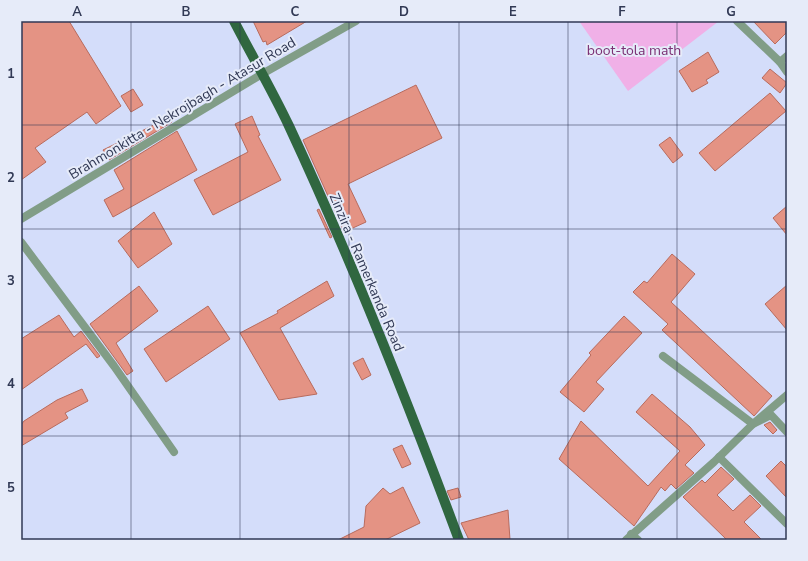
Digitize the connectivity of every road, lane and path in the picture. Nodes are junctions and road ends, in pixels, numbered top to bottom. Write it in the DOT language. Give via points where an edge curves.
graph roads {
  1 [pos="234,21"];
  2 [pos="356,21"];
  3 [pos="738,21"];
  4 [pos="787,56"];
  5 [pos="780,62"];
  6 [pos="787,72"];
  7 [pos="262,74"];
  8 [pos="21,219"];
  9 [pos="21,242"];
  10 [pos="663,356"];
  11 [pos="787,395"];
  12 [pos="753,424"];
  13 [pos="787,432"];
  14 [pos="174,452"];
  15 [pos="719,457"];
  16 [pos="787,524"];
  17 [pos="628,537"];
  18 [pos="459,540"];
  19 [pos="638,540"];
  1 -- 7 [label="main road, Zinzira - Ramerkanda Road"];
  2 -- 7 [label="street, Brahmonkitta - Nekrojbagh - Atasur Road"];
  3 -- 5 [label="street"];
  4 -- 5 [label="street"];
  5 -- 6 [label="street"];
  7 -- 8 [label="street, Brahmonkitta - Nekrojbagh - Atasur Road"];
  7 -- 18 [label="main road, Zinzira - Ramerkanda Road" via="288,125 357,282"];
  9 -- 14 [label="street" via="114,366"];
  10 -- 12 [label="street"];
  11 -- 12 [label="street"];
  12 -- 13 [label="street" via="771,415"];
  12 -- 15 [label="street"];
  15 -- 16 [label="street"];
  15 -- 17 [label="street"];
  17 -- 19 [label="street"];
}
